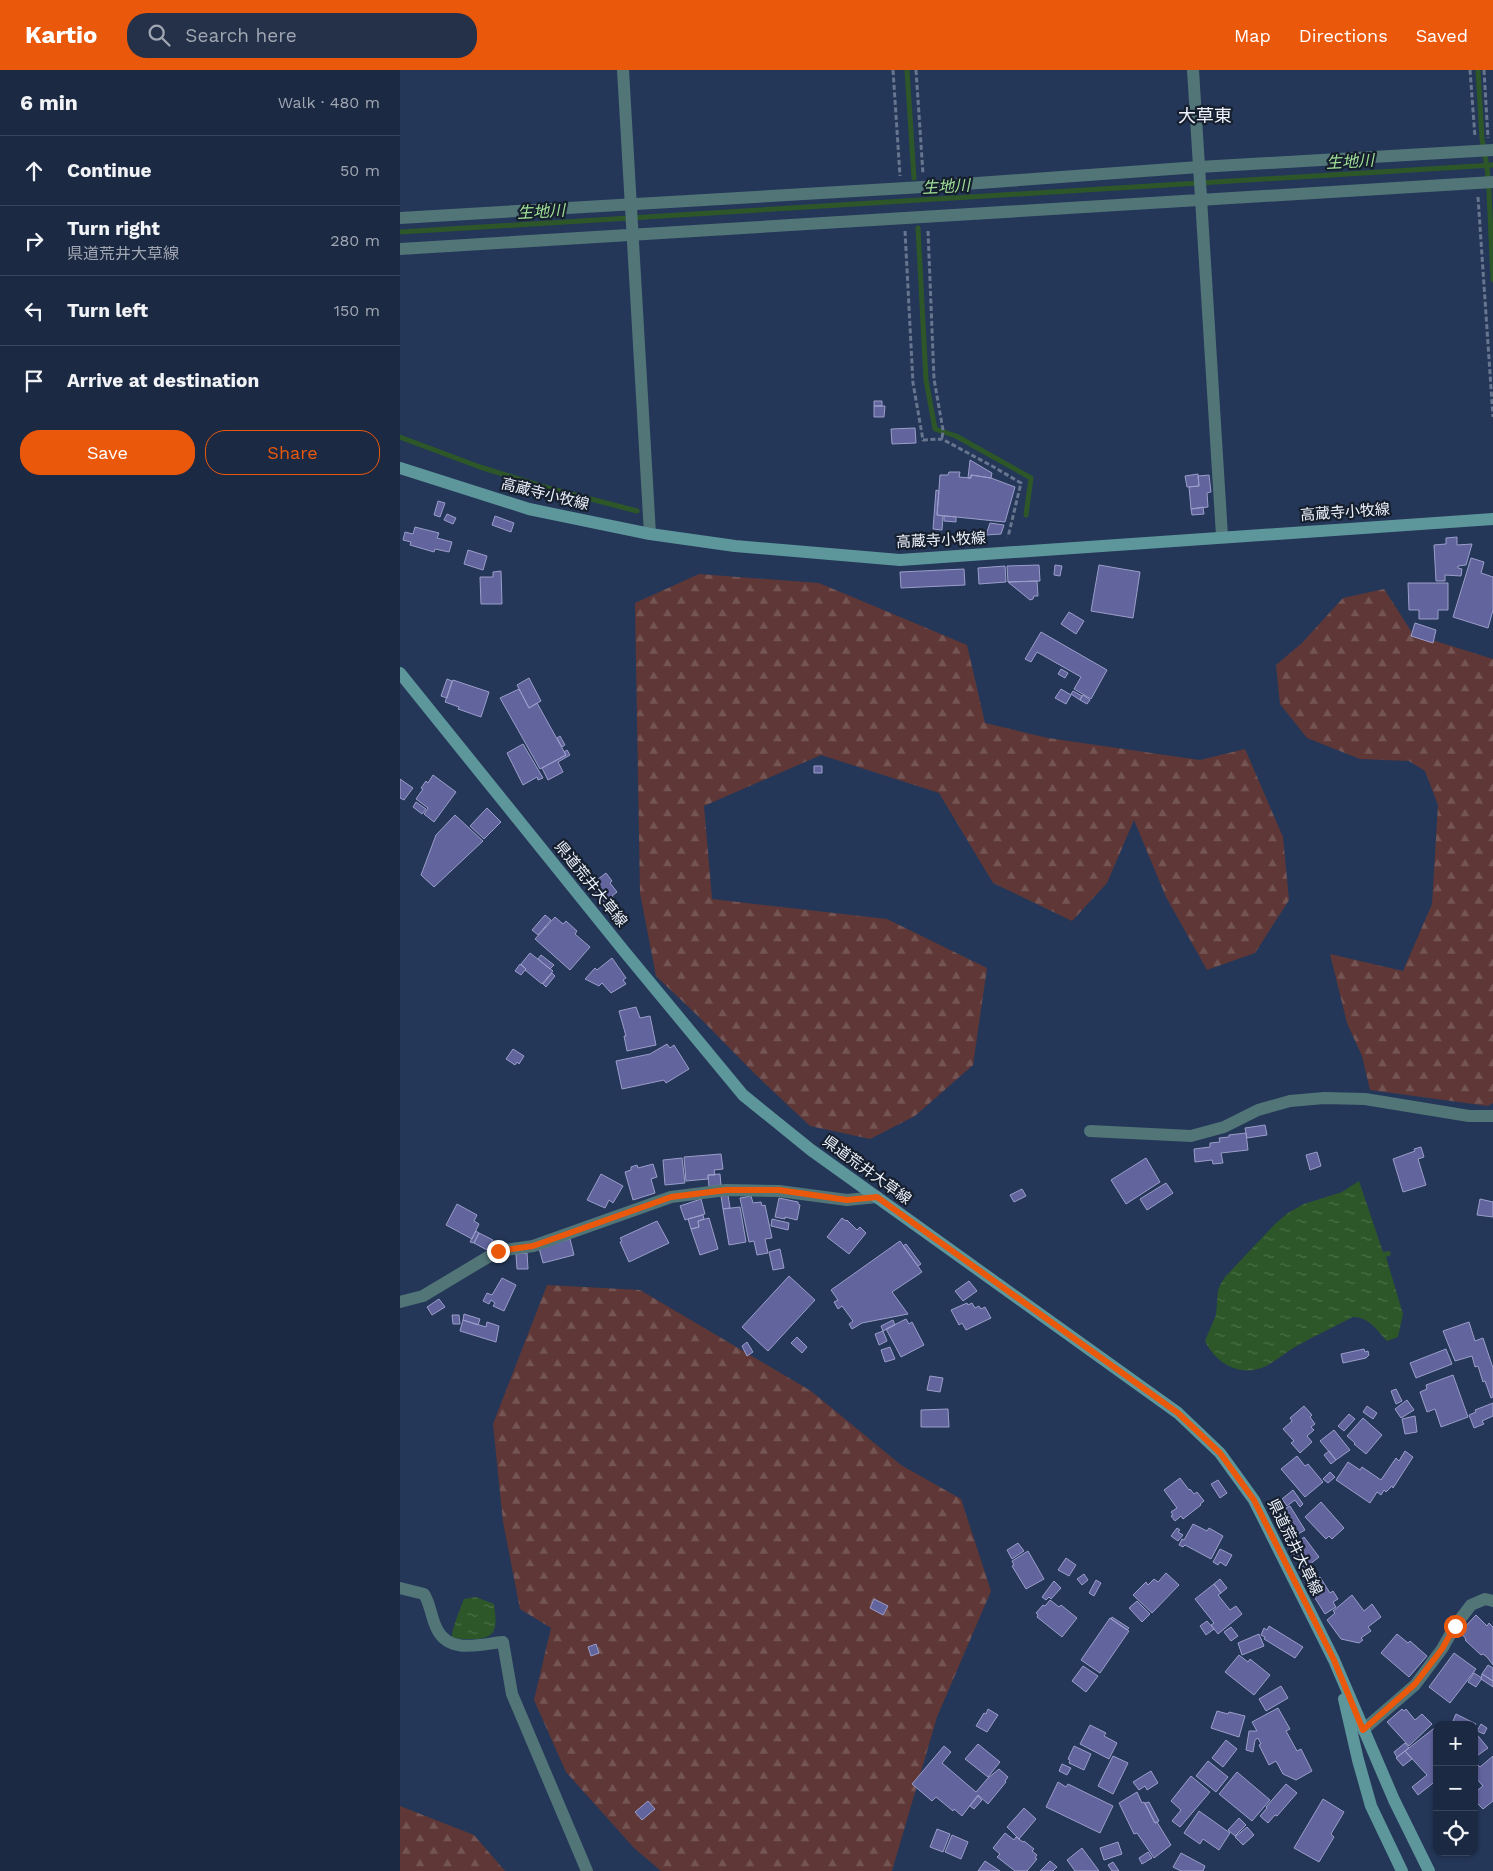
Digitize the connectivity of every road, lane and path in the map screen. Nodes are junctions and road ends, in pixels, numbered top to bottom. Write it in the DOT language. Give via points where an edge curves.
graph roads {
  1 [pos="622,70"];
  2 [pos="892,70"];
  3 [pos="916,70"];
  4 [pos="1193,70"];
  5 [pos="1470,70"];
  6 [pos="1484,70"];
  7 [pos="1491,150"];
  8 [pos="1476,152"];
  9 [pos="1199,167"];
  10 [pos="1493,182"];
  11 [pos="1477,183"];
  12 [pos="923,187"];
  13 [pos="901,189"];
  14 [pos="1201,200"];
  15 [pos="630,204"];
  16 [pos="928,217"];
  17 [pos="400,218"];
  18 [pos="905,218"];
  19 [pos="632,235"];
  20 [pos="400,249"];
  21 [pos="1493,417"];
  22 [pos="942,439"];
  23 [pos="400,468"];
  24 [pos="1493,519"];
  25 [pos="650,534"];
  26 [pos="1222,536"];
  27 [pos="1008,537"];
  28 [pos="400,672"];
  29 [pos="1493,1116"];
  30 [pos="1090,1131"];
  31 [pos="877,1197"];
  32 [pos="400,1302"];
  33 [pos="400,1588"];
  34 [pos="1493,1601"];
  35 [pos="1334,1660"];
  36 [pos="1363,1730"];
  37 [pos="587,1871"];
  38 [pos="1402,1871"];
  39 [pos="1430,1871"];
  1 -- 15 [label="street"];
  2 -- 13 [label="path"];
  3 -- 12 [label="path"];
  4 -- 9 [label="street"];
  5 -- 8 [label="path"];
  6 -- 7 [label="path"];
  7 -- 8 [label="street"];
  8 -- 9 [label="street"];
  9 -- 12 [label="street"];
  9 -- 14 [label="street"];
  10 -- 11 [label="street"];
  11 -- 14 [label="street"];
  11 -- 21 [label="path"];
  12 -- 13 [label="street"];
  13 -- 15 [label="street"];
  14 -- 16 [label="street"];
  14 -- 26 [label="street"];
  15 -- 17 [label="street"];
  15 -- 19 [label="street"];
  16 -- 18 [label="street"];
  16 -- 22 [label="path" via="934,379 944,430"];
  18 -- 19 [label="street"];
  18 -- 22 [label="path" via="914,382 923,440"];
  19 -- 20 [label="street"];
  19 -- 25 [label="street"];
  22 -- 27 [label="path" via="1021,483"];
  23 -- 25 [label="main road, 高蔵寺小牧線" via="529,509"];
  24 -- 26 [label="main road, 高蔵寺小牧線"];
  25 -- 26 [label="main road, 高蔵寺小牧線" via="735,546 900,560"];
  28 -- 31 [label="main road, 県道荒井大草線" via="743,1095 811,1150"];
  29 -- 30 [label="street" via="1469,1116 1364,1099 1324,1098 1290,1101 1258,1110 1224,1127 1191,1136"];
  31 -- 32 [label="street" via="847,1200 779,1190 726,1190 671,1197 533,1246 498,1251 423,1296"];
  31 -- 35 [label="main road, 県道荒井大草線" via="1178,1413 1220,1453 1254,1500"];
  33 -- 37 [label="street" via="424,1594 438,1631 450,1643 459,1647 503,1642 512,1694"];
  34 -- 36 [label="street" via="1485,1599 1471,1604 1415,1684"];
  35 -- 36 [label="main road, 県道荒井大草線"];
  35 -- 38 [label="main road, 県道荒井大草線" via="1371,1806"];
  36 -- 39 [label="main road, 県道荒井大草線"];
}
